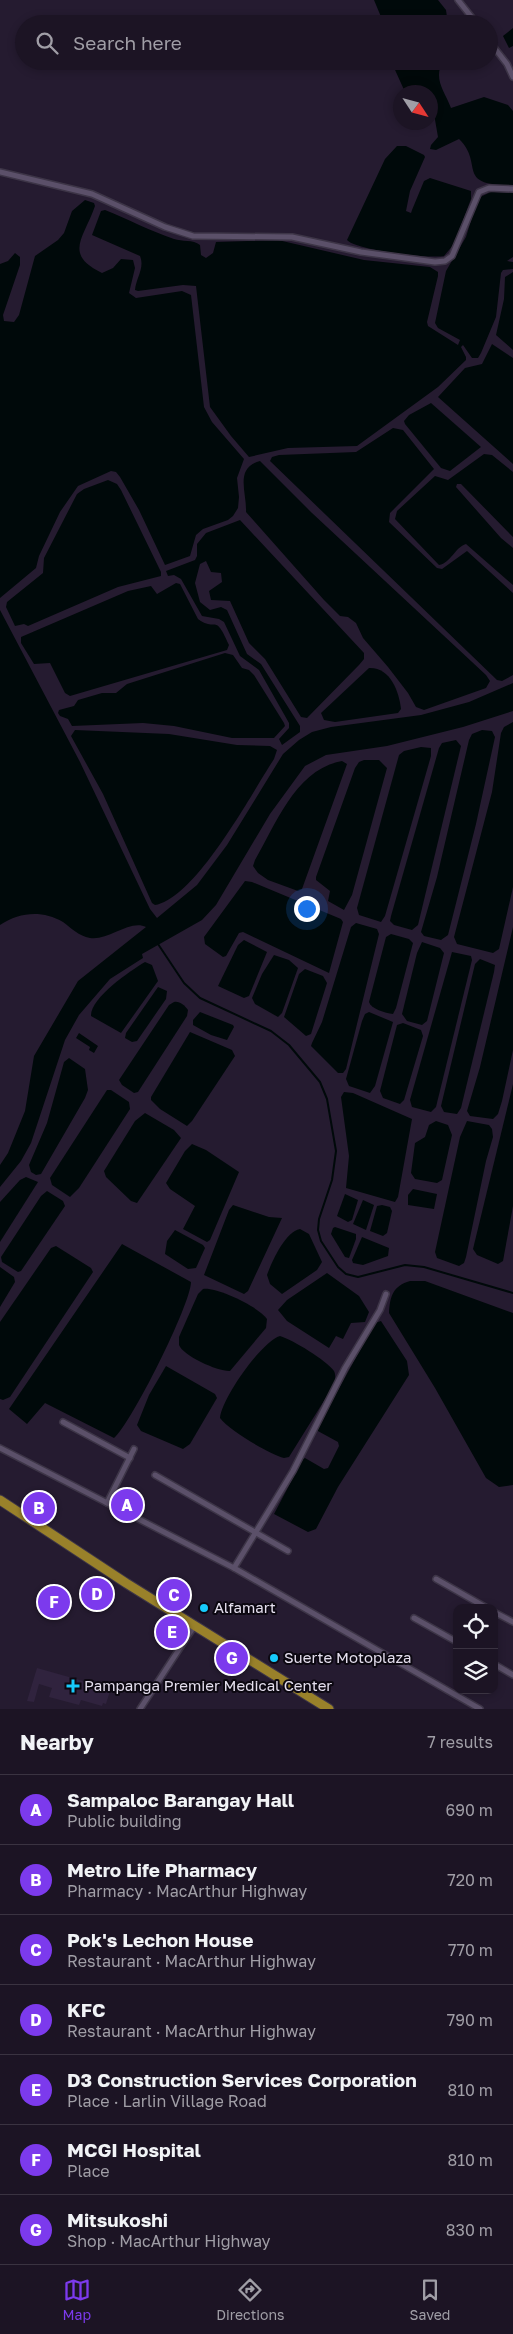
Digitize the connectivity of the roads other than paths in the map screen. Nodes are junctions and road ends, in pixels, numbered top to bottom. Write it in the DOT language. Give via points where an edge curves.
graph roads {
  1 [pos="458,0"];
  2 [pos="470,15"];
  3 [pos="498,52"];
  4 [pos="513,77"];
  5 [pos="0,172"];
  6 [pos="513,189"];
  7 [pos="386,1294"];
  8 [pos="64,1422"];
  9 [pos="0,1448"];
  10 [pos="134,1449"];
  11 [pos="130,1458"];
  12 [pos="155,1476"];
  13 [pos="0,1500"];
  14 [pos="107,1503"];
  15 [pos="255,1532"];
  16 [pos="288,1551"];
  17 [pos="234,1568"];
  18 [pos="436,1579"];
  19 [pos="480,1604"];
  20 [pos="498,1614"];
  21 [pos="414,1618"];
  22 [pos="513,1622"];
  23 [pos="195,1625"];
  24 [pos="453,1640"];
  25 [pos="498,1666"];
  26 [pos="513,1675"];
  27 [pos="140,1709"];
  28 [pos="329,1709"];
  29 [pos="480,1709"];
  1 -- 2 [label="street"];
  3 -- 4 [label="street"];
  5 -- 6 [label="street" via="92,194 193,236 292,237 435,262 452,256 479,192 489,188"];
  7 -- 15 [label="street" via="293,1471"];
  8 -- 11 [label="street"];
  9 -- 14 [label="street"];
  10 -- 11 [label="street"];
  11 -- 14 [label="street"];
  12 -- 15 [label="street"];
  13 -- 23 [label="highway"];
  14 -- 17 [label="street"];
  15 -- 16 [label="street"];
  15 -- 17 [label="street"];
  17 -- 29 [label="street"];
  18 -- 19 [label="street"];
  20 -- 22 [label="street"];
  21 -- 24 [label="street"];
  23 -- 27 [label="street"];
  23 -- 28 [label="highway"];
  25 -- 26 [label="street"];
}
